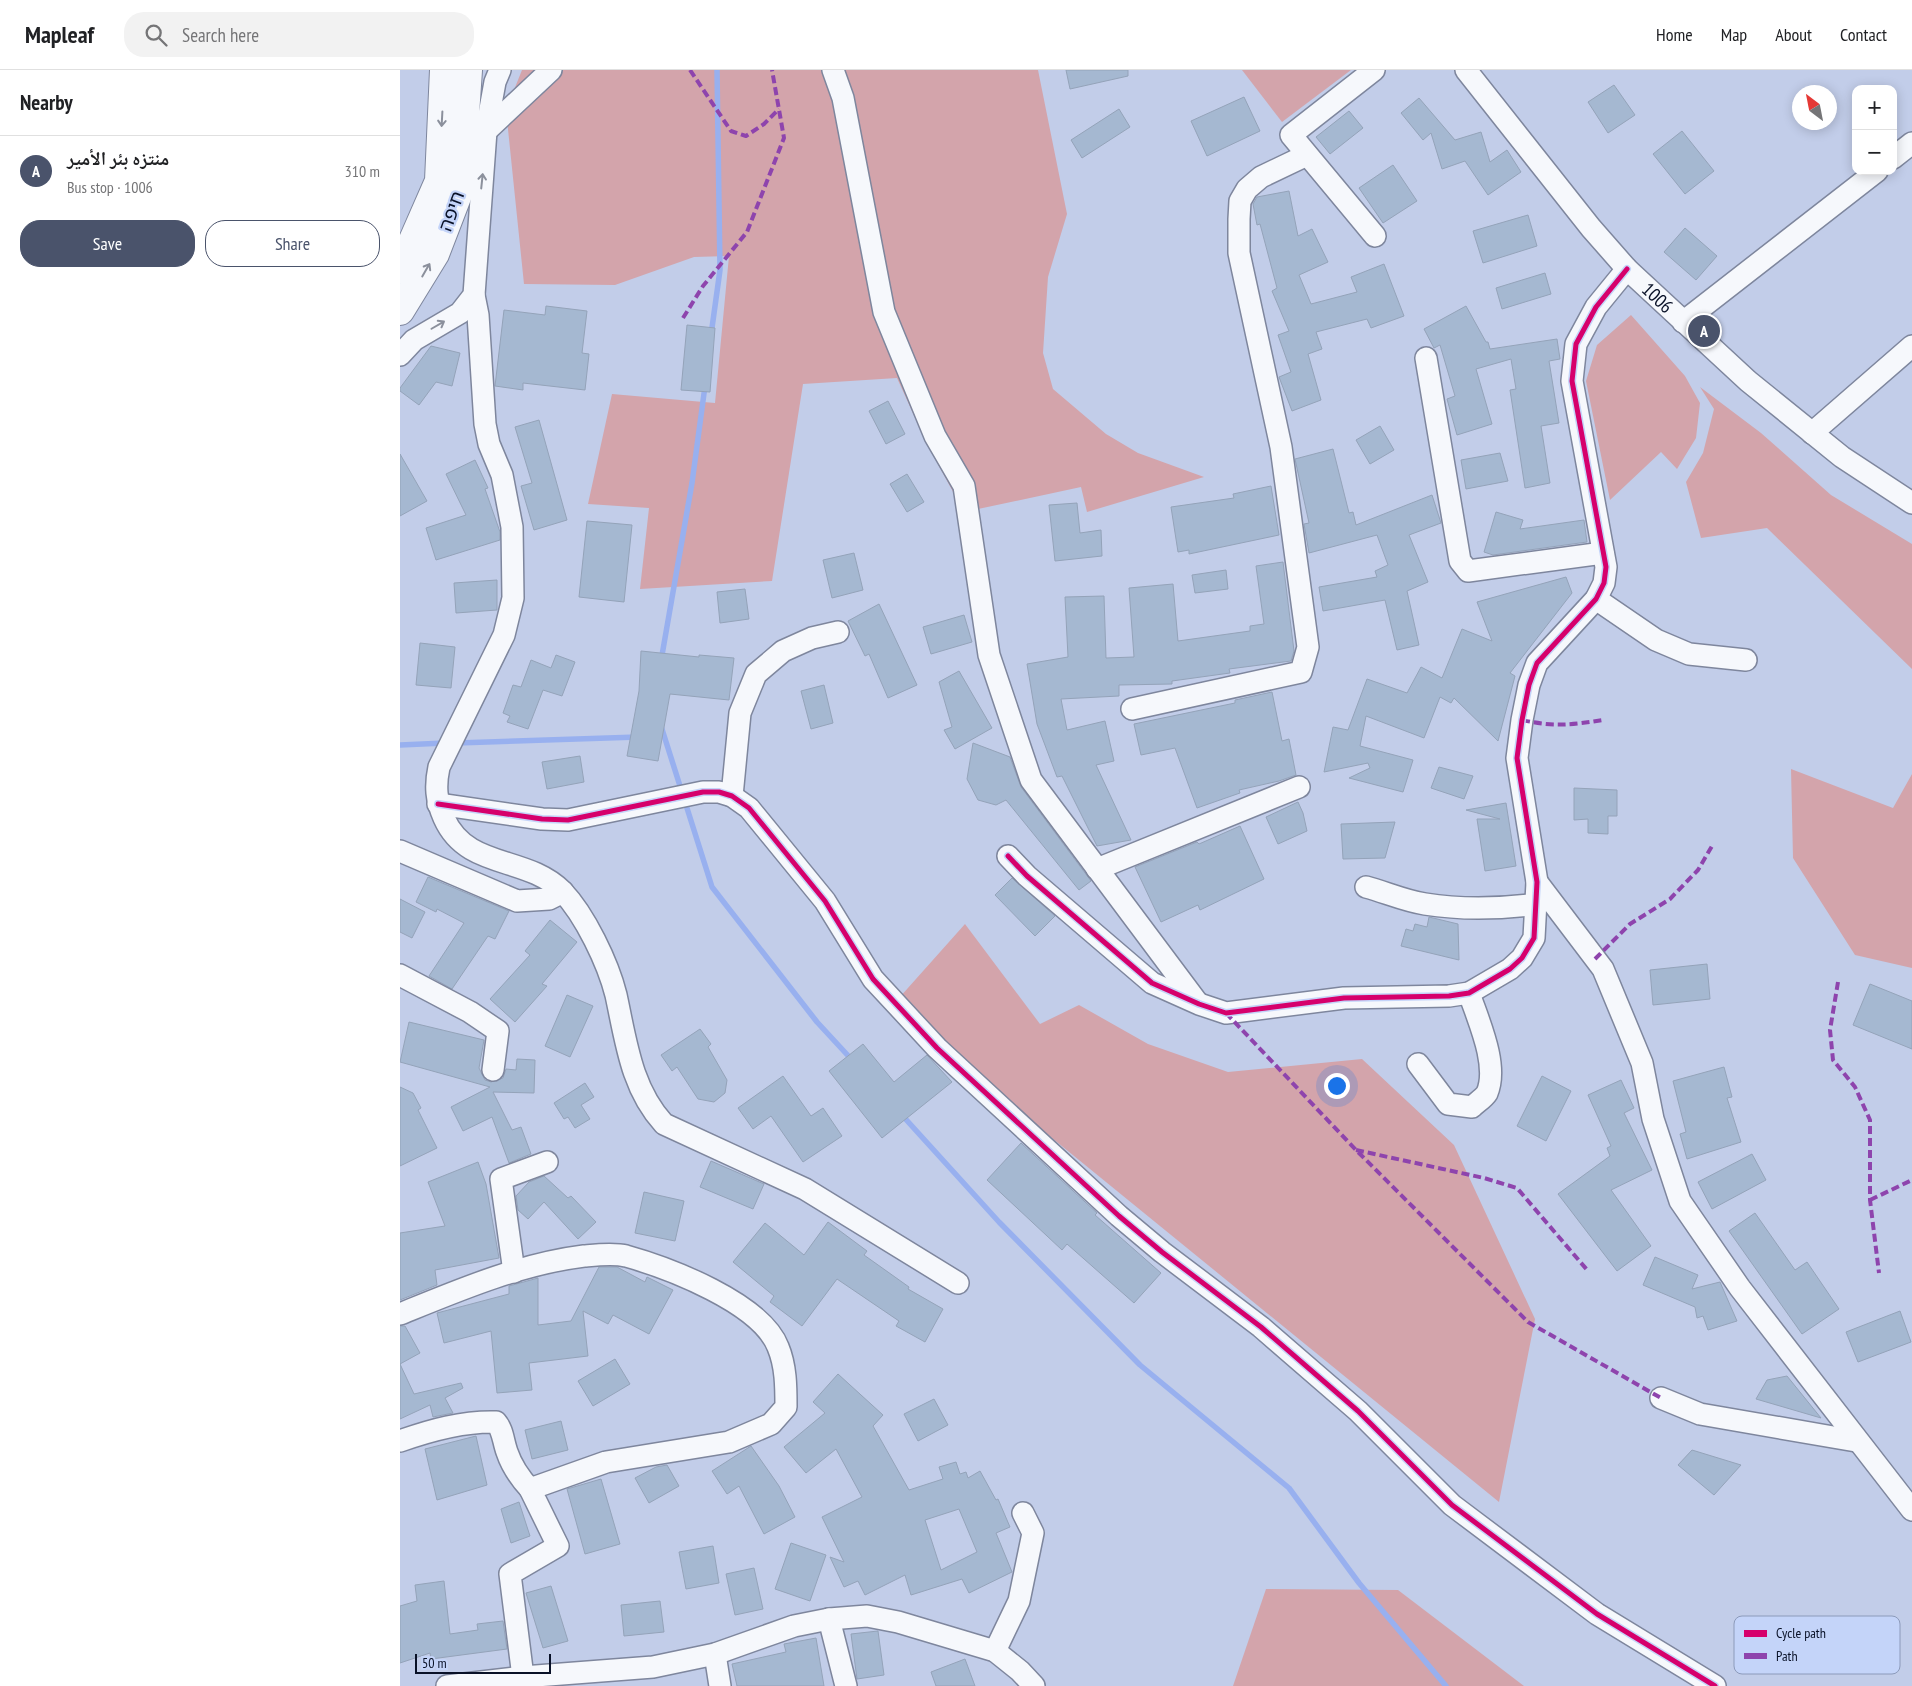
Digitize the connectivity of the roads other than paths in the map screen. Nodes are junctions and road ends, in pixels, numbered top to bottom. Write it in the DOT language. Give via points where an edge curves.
graph roads {
  1 [pos="444,70"];
  2 [pos="468,70"];
  3 [pos="476,70"];
  4 [pos="500,70"];
  5 [pos="551,70"];
  6 [pos="833,70"];
  7 [pos="1374,70"];
  8 [pos="1466,70"];
  9 [pos="466,99"];
  10 [pos="486,131"];
  11 [pos="1912,143"];
  12 [pos="1307,155"];
  13 [pos="1897,155"];
  14 [pos="1872,175"];
  15 [pos="1375,236"];
  16 [pos="1627,269"];
  17 [pos="400,270"];
  18 [pos="474,296"];
  19 [pos="400,311"];
  20 [pos="1683,322"];
  21 [pos="1912,346"];
  22 [pos="400,355"];
  23 [pos="1426,358"];
  24 [pos="1812,432"];
  25 [pos="1912,503"];
  26 [pos="1603,553"];
  27 [pos="1596,599"];
  28 [pos="838,632"];
  29 [pos="1746,660"];
  30 [pos="1132,709"];
  31 [pos="1299,787"];
  32 [pos="732,796"];
  33 [pos="438,804"];
  34 [pos="400,850"];
  35 [pos="1008,856"];
  36 [pos="1096,869"];
  37 [pos="1537,882"];
  38 [pos="1366,887"];
  39 [pos="563,892"];
  40 [pos="1537,904"];
  41 [pos="400,975"];
  42 [pos="1468,993"];
  43 [pos="1199,1004"];
  44 [pos="1418,1064"];
  45 [pos="493,1070"];
  46 [pos="547,1162"];
  47 [pos="514,1272"];
  48 [pos="958,1283"];
  49 [pos="400,1314"];
  50 [pos="1661,1398"];
  51 [pos="400,1440"];
  52 [pos="1856,1441"];
  53 [pos="530,1489"];
  54 [pos="1912,1510"];
  55 [pos="1023,1513"];
  56 [pos="828,1619"];
  57 [pos="996,1651"];
  58 [pos="715,1654"];
  59 [pos="523,1677"];
  60 [pos="496,1683"];
  61 [pos="447,1686"];
  62 [pos="720,1686"];
  63 [pos="846,1686"];
  64 [pos="1034,1686"];
  65 [pos="1715,1686"];
  1 -- 17 [label="highway, חיפה, one-way" via="439,181"];
  2 -- 9 [label="highway, חיפה"];
  3 -- 9 [label="street"];
  4 -- 10 [label="street"];
  5 -- 10 [label="street"];
  6 -- 36 [label="street" via="843,98 884,312 935,436 964,486 989,654 1031,780"];
  7 -- 12 [label="street" via="1291,135"];
  8 -- 16 [label="street, 1006"];
  19 -- 9 [label="highway, חיפה, one-way" via="435,254 460,189"];
  18 -- 10 [label="street, one-way"];
  11 -- 13 [label="street"];
  12 -- 15 [label="street"];
  12 -- 30 [label="street" via="1261,177 1247,189 1240,201 1239,219 1239,253 1281,447 1308,647 1301,672"];
  14 -- 20 [label="street"];
  16 -- 20 [label="street, 1006"];
  16 -- 26 [label="street" via="1596,307 1576,344 1572,381"];
  22 -- 18 [label="street, one-way" via="414,340 460,313"];
  18 -- 33 [label="street" via="488,444 502,475 512,527 512,598 504,635 439,767 435,785"];
  20 -- 24 [label="street, 1006" via="1748,381"];
  21 -- 24 [label="street"];
  23 -- 26 [label="street" via="1460,561 1468,570"];
  24 -- 25 [label="street, 1006" via="1842,457"];
  26 -- 27 [label="street" via="1606,566 1604,584"];
  27 -- 29 [label="street" via="1656,640 1689,654"];
  27 -- 37 [label="street" via="1537,664 1529,685 1517,758"];
  28 -- 32 [label="street" via="812,638 783,651 756,674 740,713"];
  31 -- 36 [label="street"];
  32 -- 33 [label="street" via="703,792 568,820"];
  32 -- 65 [label="street" via="749,808 825,901 874,980 930,1042 1119,1216 1261,1327 1343,1398 1452,1505 1597,1614"];
  33 -- 39 [label="street" via="453,836 467,848 541,875"];
  34 -- 39 [label="street" via="517,901 549,899"];
  35 -- 43 [label="street" via="1152,983"];
  36 -- 43 [label="street"];
  37 -- 40 [label="street"];
  37 -- 52 [label="street" via="1603,969 1642,1063 1653,1119 1680,1201 1740,1288"];
  38 -- 40 [label="street" via="1423,904 1453,907 1497,909"];
  39 -- 48 [label="street" via="584,922 602,958 615,993 639,1088 664,1124 805,1189"];
  40 -- 42 [label="street" via="1534,938 1522,958 1493,981"];
  41 -- 45 [label="street" via="470,1012 498,1031"];
  42 -- 43 [label="street" via="1344,998 1226,1013"];
  42 -- 44 [label="street" via="1488,1048 1490,1072 1486,1094 1472,1106 1448,1104"];
  46 -- 47 [label="street" via="500,1179"];
  47 -- 49 [label="street" via="474,1284"];
  47 -- 53 [label="street" via="584,1256 624,1256 704,1284 762,1322 778,1346 786,1379 786,1407 771,1424 728,1442 606,1462"];
  50 -- 52 [label="street" via="1700,1414"];
  51 -- 53 [label="street" via="476,1421 496,1422 517,1475"];
  52 -- 54 [label="street"];
  53 -- 59 [label="street" via="558,1546 510,1574"];
  55 -- 57 [label="street" via="1033,1533 1019,1601"];
  56 -- 57 [label="street" via="867,1616"];
  56 -- 58 [label="street" via="794,1626"];
  56 -- 63 [label="street"];
  57 -- 64 [label="street"];
  58 -- 59 [label="street" via="653,1667"];
  58 -- 62 [label="street"];
  59 -- 60 [label="street"];
  60 -- 61 [label="street"];
}
